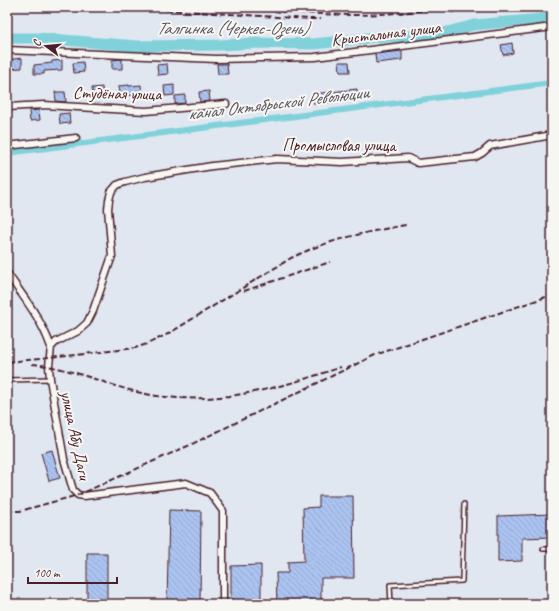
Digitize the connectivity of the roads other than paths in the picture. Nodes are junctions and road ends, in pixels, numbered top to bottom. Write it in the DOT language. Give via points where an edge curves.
graph roads {
  1 [pos="552,27"];
  2 [pos="7,50"];
  3 [pos="226,104"];
  4 [pos="7,106"];
  5 [pos="552,135"];
  6 [pos="76,138"];
  7 [pos="7,146"];
  8 [pos="7,273"];
  9 [pos="51,347"];
  10 [pos="50,379"];
  11 [pos="7,380"];
  12 [pos="464,504"];
  13 [pos="552,549"];
  14 [pos="544,550"];
  15 [pos="224,604"];
  16 [pos="391,604"];
  1 -- 2 [label="street, Кристальная улица" via="314,57 216,59"];
  3 -- 4 [label="street, Студёная улица" via="146,111 44,105"];
  5 -- 9 [label="street, Промысловая улица" via="490,146 475,157 426,162 415,162 408,158 342,162 277,159 212,166 145,177 117,185 108,200 112,256 94,311 78,332"];
  6 -- 7 [label="street"];
  8 -- 9 [label="street" via="41,322"];
  9 -- 10 [label="street, улица Абу Даги"];
  10 -- 11 [label="lane"];
  10 -- 15 [label="street, улица Абу Даги" via="64,459 73,490 78,495 186,483 210,493 223,511"];
  12 -- 16 [label="lane" via="462,580 390,585"];
  13 -- 14 [label="lane"];
}
